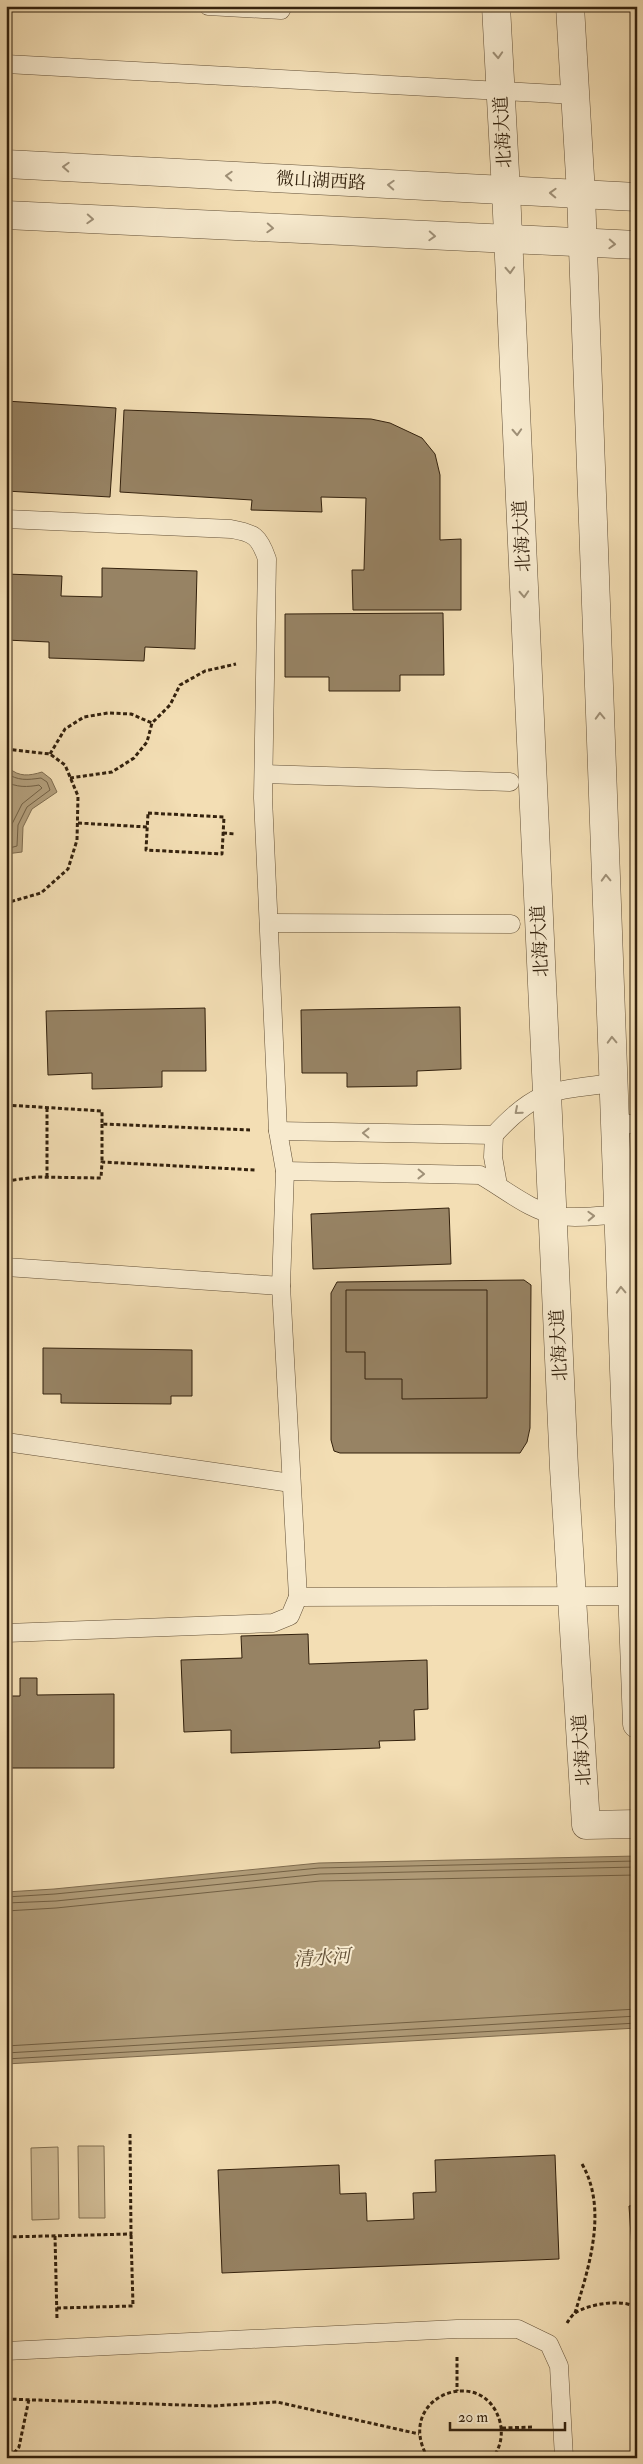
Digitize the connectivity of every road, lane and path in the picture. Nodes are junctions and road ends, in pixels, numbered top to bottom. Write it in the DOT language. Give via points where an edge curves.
graph roads {
  1 [pos="208,6"];
  2 [pos="283,6"];
  3 [pos="496,6"];
  4 [pos="570,6"];
  5 [pos="6,64"];
  6 [pos="500,91"];
  7 [pos="575,95"];
  8 [pos="6,164"];
  9 [pos="506,191"];
  10 [pos="581,194"];
  11 [pos="637,197"];
  12 [pos="6,215"];
  13 [pos="508,239"];
  14 [pos="583,242"];
  15 [pos="637,245"];
  16 [pos="6,519"];
  17 [pos="265,658"];
  18 [pos="152,722"];
  19 [pos="6,750"];
  20 [pos="50,754"];
  21 [pos="264,774"];
  22 [pos="70,778"];
  23 [pos="510,782"];
  24 [pos="78,823"];
  25 [pos="147,827"];
  26 [pos="6,903"];
  27 [pos="269,923"];
  28 [pos="511,924"];
  29 [pos="613,1083"];
  30 [pos="547,1093"];
  31 [pos="6,1105"];
  32 [pos="47,1108"];
  33 [pos="626,1123"];
  34 [pos="102,1124"];
  35 [pos="278,1131"];
  36 [pos="494,1135"];
  37 [pos="102,1162"];
  38 [pos="285,1171"];
  39 [pos="47,1177"];
  40 [pos="6,1181"];
  41 [pos="498,1186"];
  42 [pos="624,1202"];
  43 [pos="553,1215"];
  44 [pos="6,1267"];
  45 [pos="281,1286"];
  46 [pos="6,1442"];
  47 [pos="291,1482"];
  48 [pos="572,1596"];
  49 [pos="632,1596"];
  50 [pos="298,1597"];
  51 [pos="6,1633"];
  52 [pos="637,1724"];
  53 [pos="637,1824"];
  54 [pos="130,2134"];
  55 [pos="582,2164"];
  56 [pos="131,2234"];
  57 [pos="55,2236"];
  58 [pos="6,2237"];
  59 [pos="57,2308"];
  60 [pos="637,2308"];
  61 [pos="575,2313"];
  62 [pos="549,2344"];
  63 [pos="58,2348"];
  64 [pos="6,2351"];
  65 [pos="6,2399"];
  66 [pos="29,2399"];
  67 [pos="419,2434"];
  68 [pos="10,2458"];
  69 [pos="428,2458"];
  70 [pos="492,2458"];
  71 [pos="564,2458"];
  1 -- 2 [label="lane" via="281,10"];
  3 -- 6 [label="street, 北海大道, one-way"];
  4 -- 7 [label="street"];
  5 -- 6 [label="lane"];
  6 -- 7 [label="lane"];
  6 -- 9 [label="street, 北海大道"];
  7 -- 10 [label="street"];
  9 -- 8 [label="street, 微山湖西路, one-way"];
  10 -- 9 [label="street, 微山湖西路, one-way"];
  9 -- 13 [label="street, 北海大道"];
  10 -- 11 [label="street, 微山湖西路"];
  10 -- 14 [label="street"];
  12 -- 13 [label="street, one-way"];
  13 -- 14 [label="street"];
  13 -- 30 [label="street, 北海大道, one-way"];
  14 -- 15 [label="street, one-way"];
  29 -- 14 [label="street, one-way"];
  16 -- 17 [label="lane" via="250,532 261,543 267,559"];
  17 -- 18 [label="path" via="205,671 188,680 180,685 170,705"];
  17 -- 21 [label="lane"];
  18 -- 20 [label="path" via="132,714 108,713 84,718 64,729"];
  18 -- 22 [label="path" via="147,742 134,758 112,772"];
  19 -- 20 [label="path"];
  20 -- 22 [label="path" via="64,765"];
  21 -- 23 [label="lane"];
  21 -- 27 [label="lane"];
  22 -- 24 [label="path" via="78,796"];
  24 -- 25 [label="path"];
  24 -- 26 [label="path" via="77,840 68,869 41,893"];
  25 -- 25 [label="path" via="146,850 222,854 224,817 148,813"];
  27 -- 28 [label="lane"];
  27 -- 35 [label="lane"];
  29 -- 30 [label="lane"];
  29 -- 33 [label="street"];
  30 -- 36 [label="lane, one-way" via="521,1108"];
  30 -- 43 [label="street, 北海大道"];
  31 -- 32 [label="path"];
  32 -- 34 [label="path" via="102,1111"];
  32 -- 39 [label="path"];
  33 -- 42 [label="street"];
  34 -- 35 [label="path"];
  34 -- 37 [label="path"];
  36 -- 35 [label="lane, one-way"];
  35 -- 38 [label="lane"];
  36 -- 41 [label="lane" via="493,1157"];
  37 -- 38 [label="path"];
  37 -- 39 [label="path" via="101,1178"];
  38 -- 41 [label="lane, one-way" via="480,1175"];
  38 -- 45 [label="lane"];
  39 -- 40 [label="path"];
  41 -- 43 [label="lane" via="523,1203"];
  43 -- 42 [label="lane, one-way" via="562,1217"];
  49 -- 42 [label="street, one-way"];
  43 -- 48 [label="street, 北海大道"];
  44 -- 45 [label="lane"];
  45 -- 47 [label="lane"];
  46 -- 47 [label="lane"];
  47 -- 50 [label="lane"];
  48 -- 49 [label="lane"];
  48 -- 50 [label="lane"];
  48 -- 53 [label="street, 北海大道" via="586,1825"];
  49 -- 52 [label="street"];
  50 -- 51 [label="lane" via="290,1616 273,1623"];
  54 -- 56 [label="path"];
  55 -- 61 [label="path" via="591,2180 595,2216 590,2267"];
  56 -- 57 [label="path"];
  56 -- 59 [label="path" via="132,2306"];
  57 -- 58 [label="path"];
  57 -- 59 [label="path"];
  59 -- 63 [label="path"];
  60 -- 61 [label="path" via="632,2304 598,2304"];
  61 -- 62 [label="path"];
  62 -- 63 [label="lane" via="518,2329 457,2329"];
  62 -- 71 [label="lane" via="559,2366"];
  63 -- 64 [label="lane"];
  65 -- 66 [label="path"];
  66 -- 67 [label="path" via="212,2406 276,2402"];
  66 -- 68 [label="path" via="19,2447"];
  67 -- 69 [label="path"];
  67 -- 70 [label="path" via="420,2420 427,2407 438,2398 465,2390 478,2394 490,2403 502,2428 501,2442"];
}
